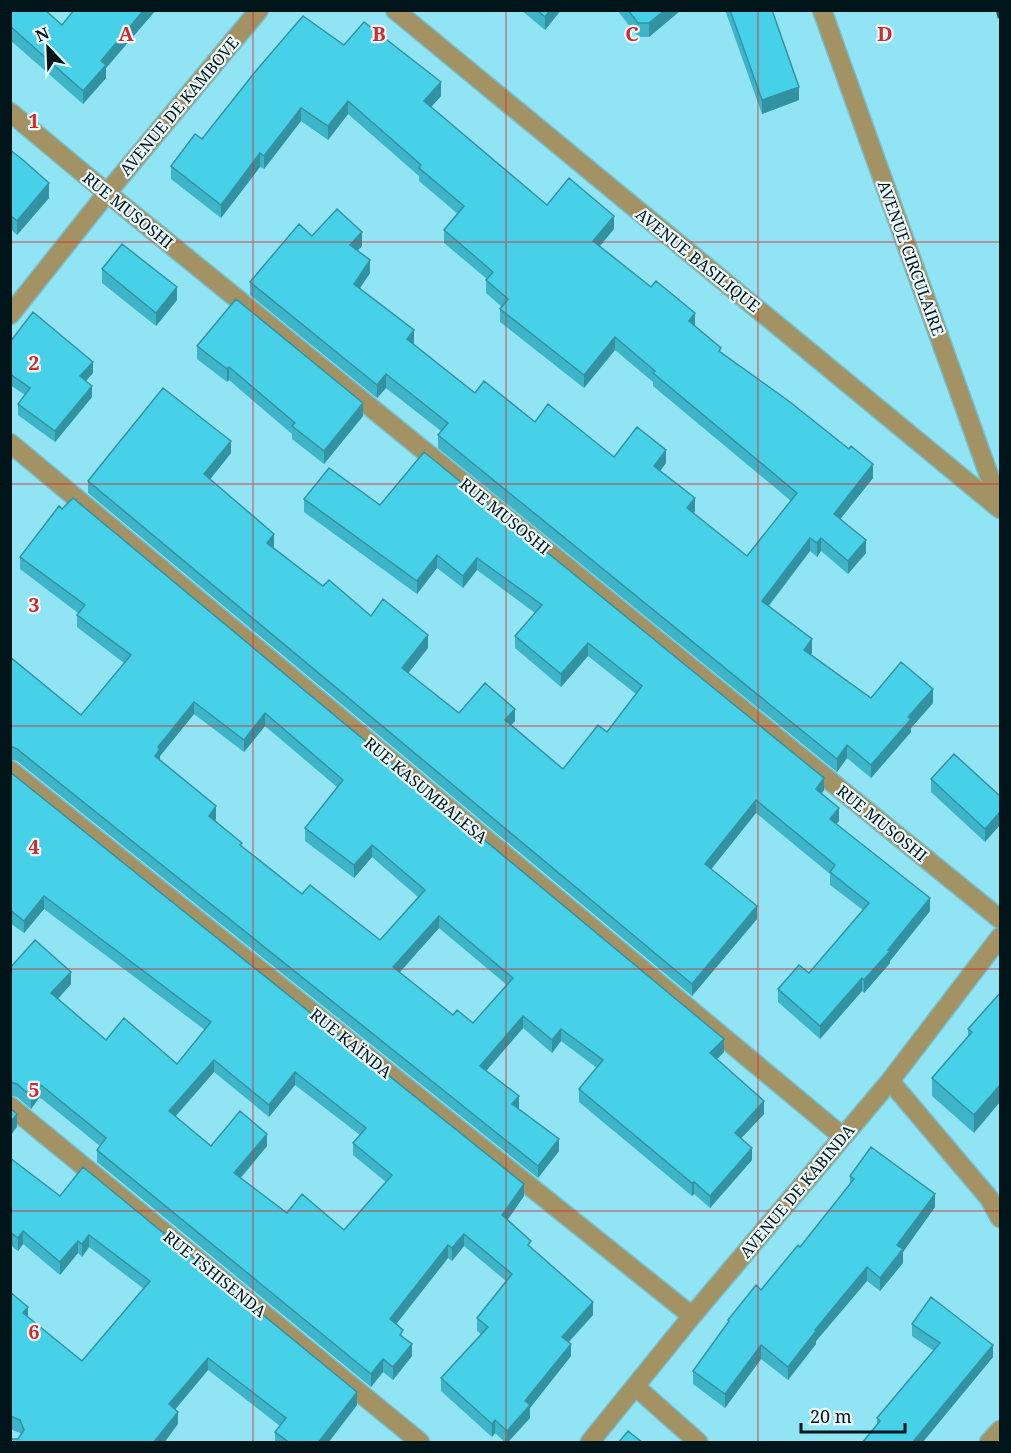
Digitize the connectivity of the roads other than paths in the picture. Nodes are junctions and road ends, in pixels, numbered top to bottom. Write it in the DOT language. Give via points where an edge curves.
graph roads {
  1 [pos="260,10"];
  2 [pos="395,10"];
  3 [pos="822,10"];
  4 [pos="10,112"];
  5 [pos="106,193"];
  6 [pos="10,315"];
  7 [pos="10,443"];
  8 [pos="1000,508"];
  9 [pos="10,770"];
  10 [pos="1000,919"];
  11 [pos="1000,937"];
  12 [pos="890,1081"];
  13 [pos="10,1106"];
  14 [pos="842,1136"];
  15 [pos="1000,1218"];
  16 [pos="692,1317"];
  17 [pos="636,1387"];
  18 [pos="1000,1430"];
  19 [pos="420,1443"];
  20 [pos="590,1443"];
  21 [pos="698,1443"];
  22 [pos="990,1443"];
  1 -- 5 [label="street, AVENUE DE KAMBOVE"];
  2 -- 8 [label="street, AVENUE BASILIQUE"];
  3 -- 8 [label="street, AVENUE CIRCULAIRE"];
  4 -- 5 [label="street, RUE MUSOSHI"];
  5 -- 6 [label="street, AVENUE DE KAMBOVE"];
  5 -- 10 [label="street, RUE MUSOSHI"];
  7 -- 14 [label="street, RUE KASUMBALESA"];
  9 -- 16 [label="street, RUE KAÏNDA"];
  11 -- 12 [label="street, AVENUE DE KABINDA"];
  12 -- 14 [label="street, AVENUE DE KABINDA"];
  12 -- 15 [label="street" via="989,1198"];
  13 -- 19 [label="street, RUE TSHISENDA"];
  14 -- 16 [label="street, AVENUE DE KABINDA"];
  16 -- 17 [label="street, AVENUE DE KABINDA"];
  17 -- 20 [label="street, AVENUE DE KABINDA"];
  17 -- 21 [label="street"];
  18 -- 22 [label="street"];
}
